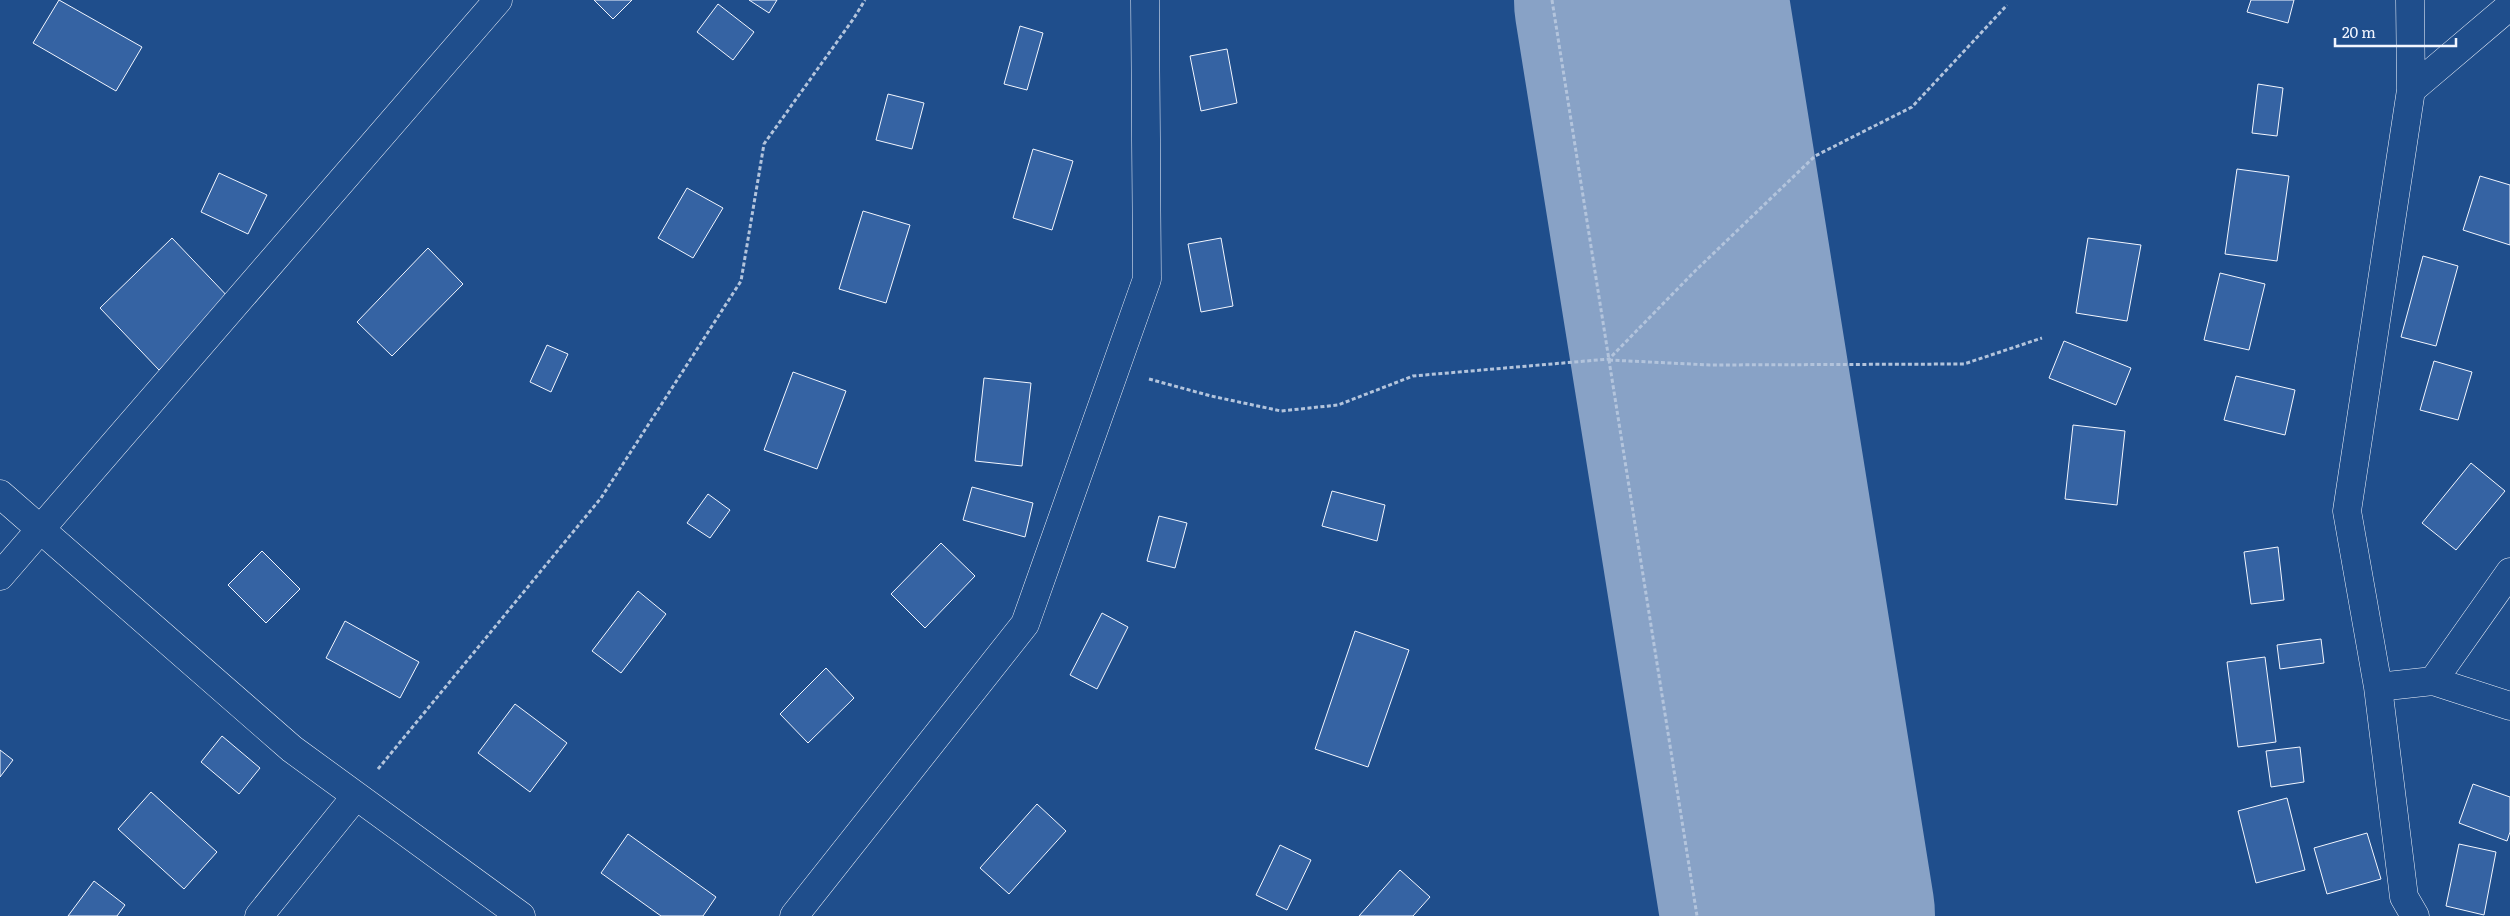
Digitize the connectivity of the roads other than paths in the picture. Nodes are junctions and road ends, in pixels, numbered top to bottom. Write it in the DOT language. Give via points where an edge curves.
graph roads {
  1 [pos="498,0"];
  2 [pos="1145,0"];
  3 [pos="2410,0"];
  4 [pos="2510,6"];
  5 [pos="2412,90"];
  6 [pos="0,494"];
  7 [pos="42,530"];
  8 [pos="2510,572"];
  9 [pos="0,576"];
  10 [pos="2433,681"];
  11 [pos="2378,687"];
  12 [pos="2510,706"];
  13 [pos="356,796"];
  14 [pos="259,916"];
  15 [pos="521,916"];
  16 [pos="794,916"];
  17 [pos="2415,916"];
  1 -- 7 [label="street"];
  2 -- 16 [label="street" via="1147,279 1025,624"];
  3 -- 5 [label="street"];
  4 -- 5 [label="street"];
  5 -- 11 [label="street" via="2347,511"];
  6 -- 7 [label="street"];
  7 -- 9 [label="street"];
  7 -- 13 [label="street" via="292,749"];
  8 -- 10 [label="street"];
  10 -- 11 [label="street"];
  10 -- 12 [label="street"];
  11 -- 17 [label="street" via="2404,897"];
  13 -- 14 [label="street"];
  13 -- 15 [label="street"];
}
